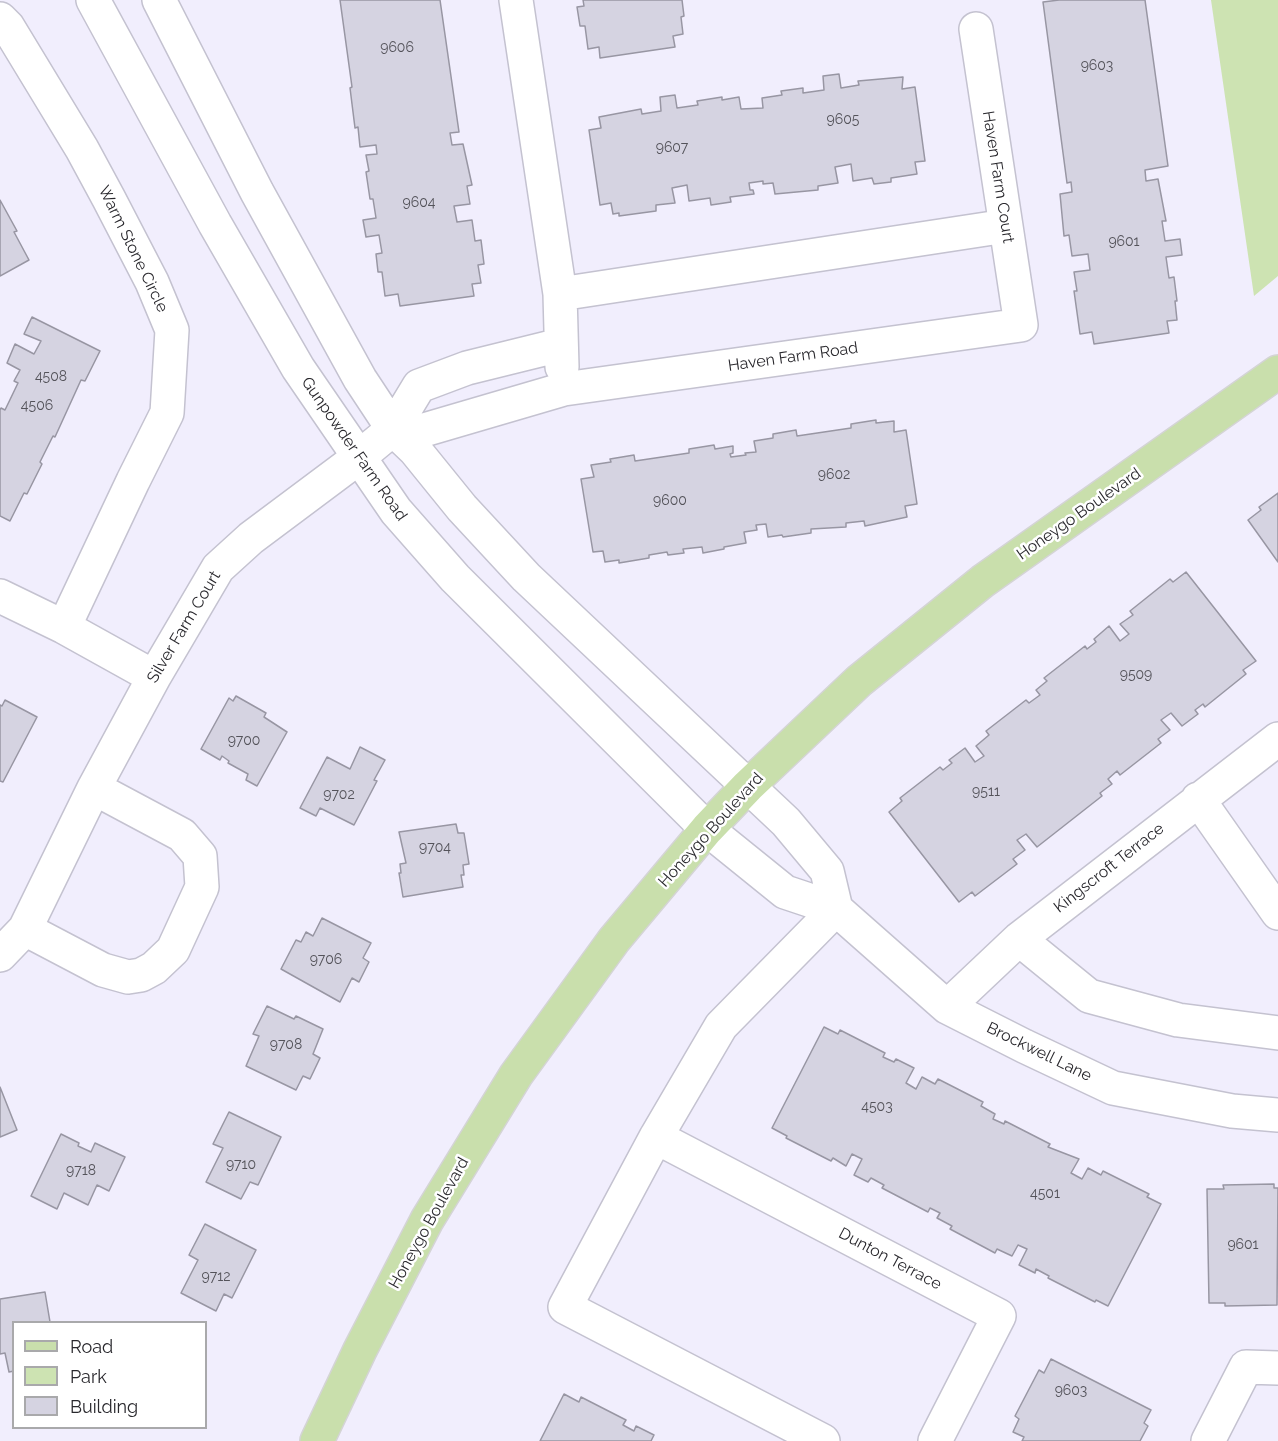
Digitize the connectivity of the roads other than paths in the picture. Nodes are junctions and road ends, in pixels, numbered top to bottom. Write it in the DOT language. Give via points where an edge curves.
graph roads {
  1 [pos="93,0"];
  2 [pos="159,0"];
  3 [pos="516,0"];
  4 [pos="0,19"];
  5 [pos="976,29"];
  6 [pos="1005,226"];
  7 [pos="560,294"];
  8 [pos="1021,325"];
  9 [pos="560,345"];
  10 [pos="1278,372"];
  11 [pos="564,390"];
  12 [pos="393,429"];
  13 [pos="358,458"];
  14 [pos="0,596"];
  15 [pos="64,627"];
  16 [pos="154,677"];
  17 [pos="1278,739"];
  18 [pos="748,786"];
  19 [pos="94,788"];
  20 [pos="1198,799"];
  21 [pos="707,829"];
  22 [pos="836,909"];
  23 [pos="1278,913"];
  24 [pos="26,929"];
  25 [pos="1018,939"];
  26 [pos="0,955"];
  27 [pos="947,1007"];
  28 [pos="1278,1033"];
  29 [pos="1278,1115"];
  30 [pos="656,1137"];
  31 [pos="1278,1368"];
  32 [pos="317,1441"];
  33 [pos="823,1441"];
  34 [pos="935,1441"];
  35 [pos="1208,1441"];
  1 -- 13 [label="street, Gunpowder Farm Road" via="298,368"];
  2 -- 12 [label="street" via="257,192 360,379"];
  3 -- 7 [label="street"];
  4 -- 15 [label="street, Warm Stone Circle" via="82,149 152,282 172,330 167,413"];
  5 -- 6 [label="street, Haven Farm Court"];
  6 -- 7 [label="street"];
  6 -- 8 [label="street, Haven Farm Court"];
  7 -- 9 [label="street"];
  8 -- 11 [label="street, Haven Farm Road"];
  9 -- 11 [label="street"];
  9 -- 12 [label="street" via="467,368 419,386"];
  10 -- 18 [label="main road, Honeygo Boulevard" via="983,581 859,681"];
  11 -- 12 [label="street, Haven Farm Road" via="424,430"];
  12 -- 13 [label="street, Silver Farm Court"];
  12 -- 18 [label="street" via="526,577"];
  13 -- 16 [label="street, Silver Farm Court" via="251,538 218,568"];
  13 -- 21 [label="street, Gunpowder Farm Road" via="396,511 455,578"];
  14 -- 15 [label="street"];
  15 -- 16 [label="street"];
  16 -- 19 [label="street, Silver Farm Court"];
  17 -- 20 [label="street, Kingscroft Terrace"];
  18 -- 21 [label="main road, Honeygo Boulevard"];
  18 -- 22 [label="street" via="786,822 827,872"];
  19 -- 24 [label="street, Silver Farm Court"];
  19 -- 24 [label="street" via="182,835 200,856 202,887 173,950 154,968 128,976 103,970"];
  20 -- 23 [label="street"];
  20 -- 25 [label="street, Kingscroft Terrace"];
  21 -- 22 [label="street, Brockwell Lane" via="785,892"];
  21 -- 32 [label="main road, Honeygo Boulevard" via="614,940 516,1075 427,1220"];
  22 -- 27 [label="street, Brockwell Lane"];
  22 -- 30 [label="street" via="721,1026"];
  24 -- 26 [label="street, Silver Farm Court"];
  25 -- 27 [label="street, Kingscroft Terrace"];
  25 -- 28 [label="street" via="1089,996 1178,1020"];
  27 -- 29 [label="street, Brockwell Lane" via="1113,1088 1232,1111"];
  30 -- 33 [label="street" via="565,1307"];
  30 -- 34 [label="street, Dunton Terrace" via="999,1316"];
  31 -- 35 [label="street" via="1246,1367"];
}
